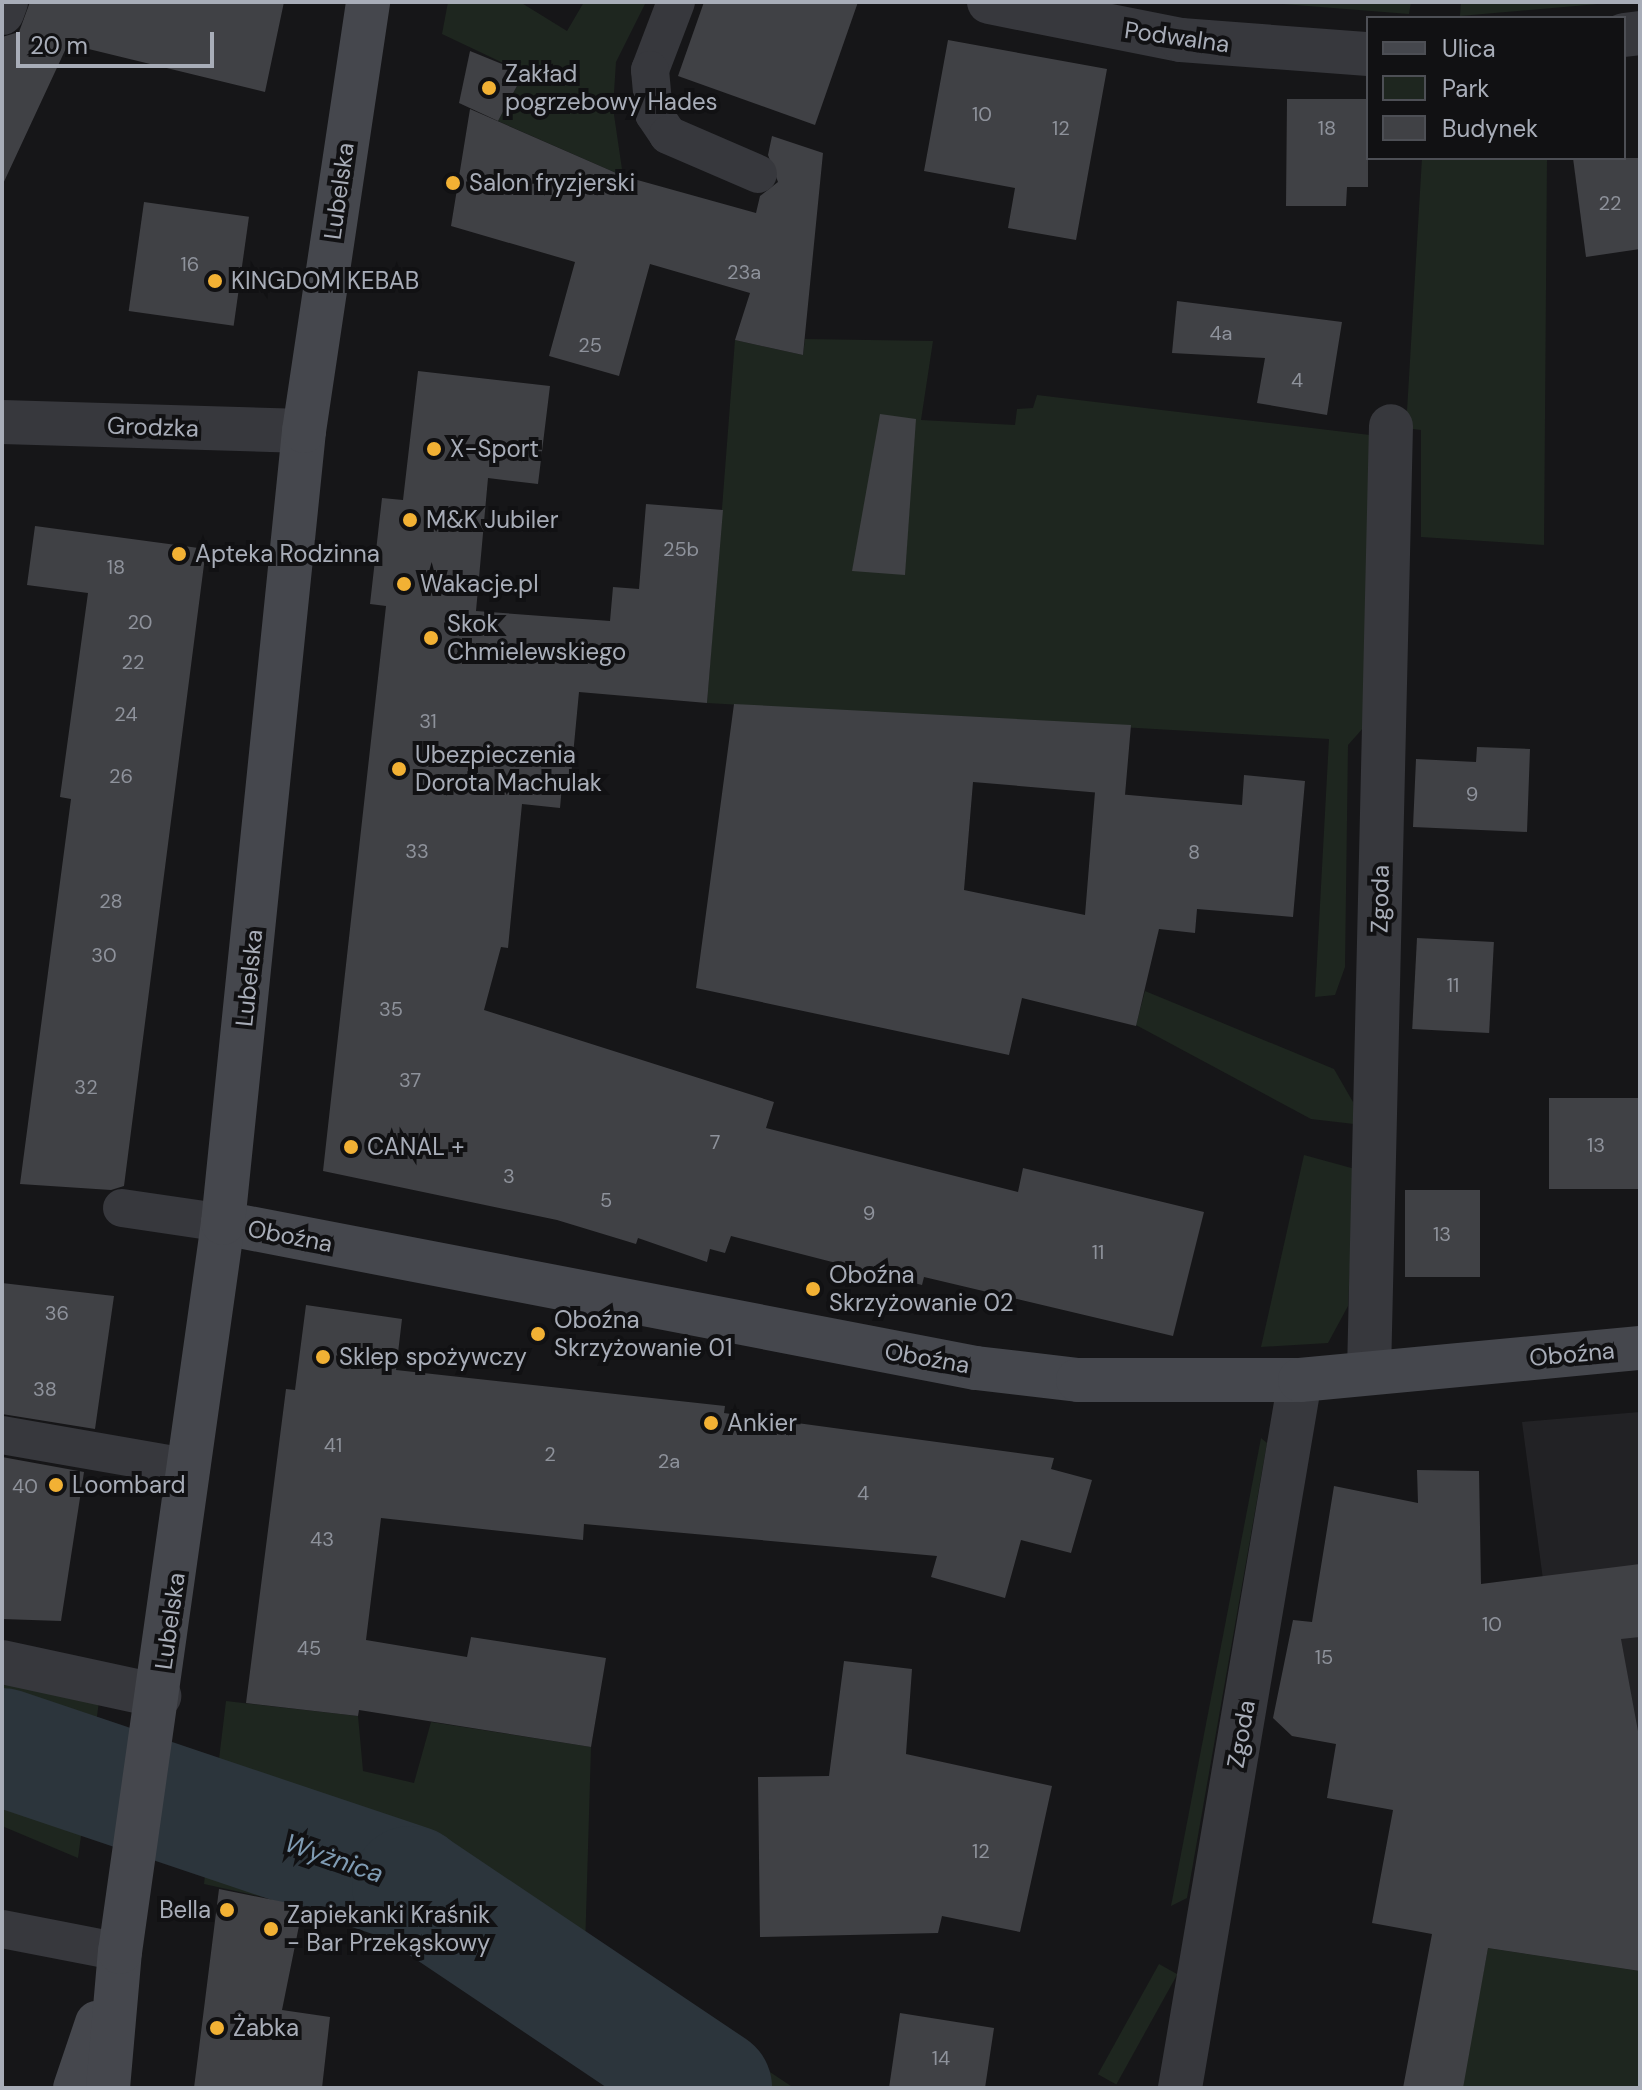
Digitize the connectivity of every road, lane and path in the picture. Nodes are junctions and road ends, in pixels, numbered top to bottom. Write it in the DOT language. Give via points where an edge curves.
graph roads {
  1 [pos="6,2"];
  2 [pos="368,2"];
  3 [pos="676,2"];
  4 [pos="989,2"];
  5 [pos="2,13"];
  6 [pos="1366,54"];
  7 [pos="758,174"];
  8 [pos="2,422"];
  9 [pos="1391,426"];
  10 [pos="304,431"];
  11 [pos="122,1208"];
  12 [pos="223,1223"];
  13 [pos="1640,1348"];
  14 [pos="1369,1373"];
  15 [pos="1300,1380"];
  16 [pos="2,1435"];
  17 [pos="191,1468"];
  18 [pos="2,1662"];
  19 [pos="159,1696"];
  20 [pos="2,1929"];
  21 [pos="120,1952"];
  22 [pos="75,2088"];
  23 [pos="108,2088"];
  24 [pos="1180,2088"];
  1 -- 5 [label="street"];
  2 -- 10 [label="street, Lubelska"];
  3 -- 7 [label="lane" via="650,70 654,114 668,135"];
  4 -- 6 [label="street, Podwalna" via="1181,40"];
  8 -- 10 [label="street, Grodzka"];
  9 -- 14 [label="street, Zgoda"];
  10 -- 12 [label="street, Lubelska"];
  11 -- 12 [label="lane"];
  12 -- 15 [label="street, Oboźna" via="976,1368 1078,1380"];
  12 -- 17 [label="street, Lubelska"];
  13 -- 14 [label="street, Oboźna"];
  14 -- 15 [label="street, Oboźna"];
  15 -- 24 [label="street, Zgoda"];
  16 -- 17 [label="lane"];
  17 -- 19 [label="street, Lubelska"];
  18 -- 19 [label="street"];
  19 -- 21 [label="street, Lubelska"];
  20 -- 21 [label="lane"];
  21 -- 22 [label="street, Lubelska"];
  21 -- 23 [label="street, Lubelska"];
}
